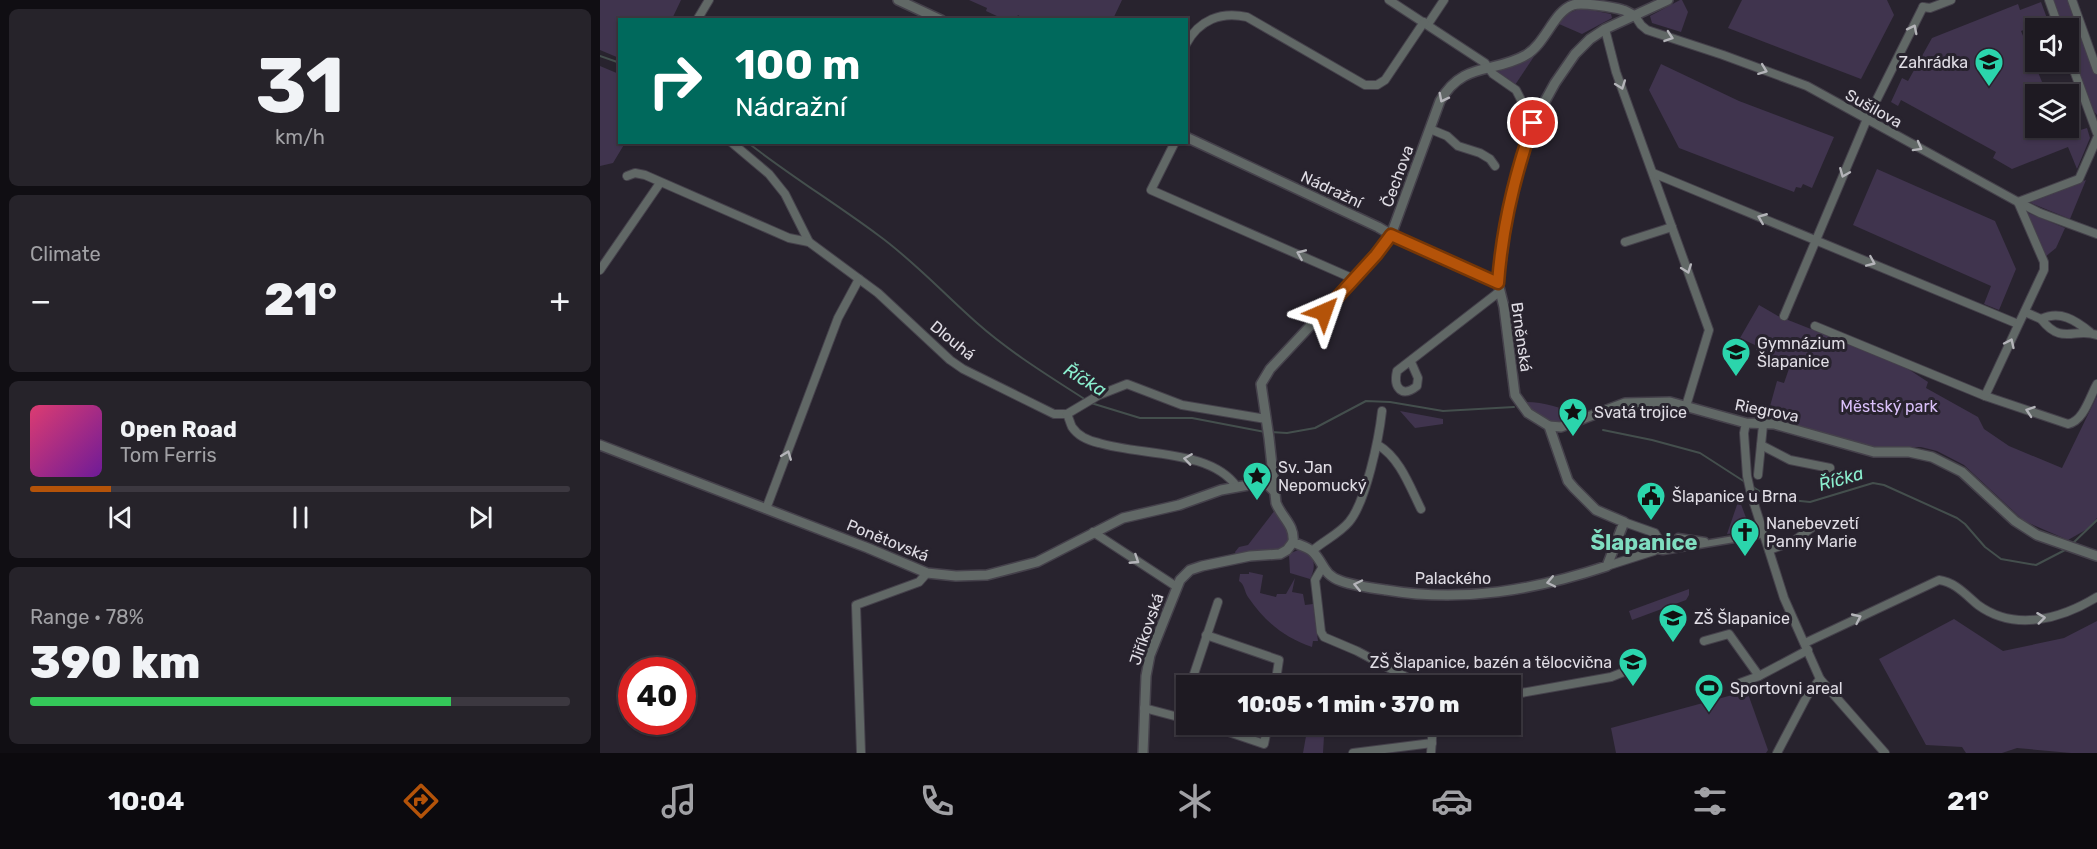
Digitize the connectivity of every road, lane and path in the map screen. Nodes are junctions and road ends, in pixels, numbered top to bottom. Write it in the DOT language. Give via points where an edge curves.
graph roads {
  1 [pos="709,0"];
  2 [pos="898,0"];
  3 [pos="1389,0"];
  4 [pos="1444,0"];
  5 [pos="1668,0"];
  6 [pos="1951,0"];
  7 [pos="2049,0"];
  8 [pos="2072,0"];
  9 [pos="1564,4"];
  10 [pos="1921,4"];
  11 [pos="1635,16"];
  12 [pos="698,18"];
  13 [pos="936,18"];
  14 [pos="2055,18"];
  15 [pos="1426,23"];
  16 [pos="1605,29"];
  17 [pos="1188,41"];
  18 [pos="1489,68"];
  19 [pos="2097,70"];
  20 [pos="2075,72"];
  21 [pos="1867,119"];
  22 [pos="1533,123"];
  23 [pos="1430,129"];
  24 [pos="2097,133"];
  25 [pos="1188,138"];
  26 [pos="2097,138"];
  27 [pos="733,144"];
  28 [pos="1174,144"];
  29 [pos="1495,166"];
  30 [pos="1653,173"];
  31 [pos="627,176"];
  32 [pos="660,183"];
  33 [pos="2018,202"];
  34 [pos="1672,227"];
  35 [pos="2097,234"];
  36 [pos="1391,235"];
  37 [pos="1817,240"];
  38 [pos="808,242"];
  39 [pos="1625,242"];
  40 [pos="600,270"];
  41 [pos="860,279"];
  42 [pos="1354,279"];
  43 [pos="1498,287"];
  44 [pos="2025,312"];
  45 [pos="1784,316"];
  46 [pos="2041,320"];
  47 [pos="2018,324"];
  48 [pos="1815,326"];
  49 [pos="2094,334"];
  50 [pos="1411,362"];
  51 [pos="2097,384"];
  52 [pos="1985,396"];
  53 [pos="1686,406"];
  54 [pos="1382,411"];
  55 [pos="1067,414"];
  56 [pos="1267,422"];
  57 [pos="1746,423"];
  58 [pos="1763,425"];
  59 [pos="1549,426"];
  60 [pos="600,445"];
  61 [pos="1378,445"];
  62 [pos="1761,445"];
  63 [pos="1271,457"];
  64 [pos="1830,468"];
  65 [pos="1758,475"];
  66 [pos="1247,484"];
  67 [pos="1236,487"];
  68 [pos="1274,491"];
  69 [pos="766,509"];
  70 [pos="1421,509"];
  71 [pos="1624,522"];
  72 [pos="1822,524"];
  73 [pos="1093,532"];
  74 [pos="1764,534"];
  75 [pos="1678,537"];
  76 [pos="1293,542"];
  77 [pos="1712,542"];
  78 [pos="1657,550"];
  79 [pos="1769,550"];
  80 [pos="1312,551"];
  81 [pos="2097,556"];
  82 [pos="1607,566"];
  83 [pos="1322,568"];
  84 [pos="927,573"];
  85 [pos="1177,587"];
  86 [pos="2097,597"];
  87 [pos="1218,602"];
  88 [pos="1206,635"];
  89 [pos="1704,641"];
  90 [pos="1806,647"];
  91 [pos="1639,666"];
  92 [pos="1193,675"];
  93 [pos="1277,675"];
  94 [pos="1402,675"];
  95 [pos="1759,676"];
  96 [pos="1820,679"];
  97 [pos="1740,683"];
  98 [pos="1521,693"];
  99 [pos="1144,708"];
  100 [pos="1176,716"];
  101 [pos="1237,735"];
  102 [pos="1266,735"];
  103 [pos="1432,735"];
  104 [pos="1432,743"];
  105 [pos="861,753"];
  106 [pos="1143,753"];
  107 [pos="1353,753"];
  108 [pos="1431,753"];
  109 [pos="1778,753"];
  110 [pos="1885,753"];
  1 -- 12 [label="street"];
  2 -- 13 [label="street"];
  3 -- 15 [label="street"];
  4 -- 15 [label="street"];
  5 -- 11 [label="street, Brněnská"];
  6 -- 10 [label="street" via="1930,8"];
  7 -- 14 [label="street"];
  8 -- 19 [label="street"];
  9 -- 11 [label="street, Čechova" via="1623,10"];
  9 -- 18 [label="street, Čechova" via="1543,41 1526,55"];
  21 -- 10 [label="street, one-way"];
  11 -- 16 [label="street, Brněnská"];
  11 -- 21 [label="street, Sušilova, one-way" via="1647,30 1807,86"];
  15 -- 17 [label="street" via="1385,80 1377,85 1365,85 1247,17 1235,14 1218,16 1201,25"];
  15 -- 18 [label="street"];
  16 -- 22 [label="street, Brněnská" via="1575,54"];
  16 -- 30 [label="street, one-way" via="1616,72"];
  18 -- 22 [label="street" via="1516,90"];
  18 -- 23 [label="street, Čechova, one-way" via="1462,76 1450,85"];
  20 -- 24 [label="street"];
  21 -- 33 [label="street, Sušilova, one-way"];
  21 -- 37 [label="street, one-way"];
  22 -- 43 [label="street, Brněnská" via="1507,219"];
  23 -- 29 [label="street" via="1458,146 1480,153"];
  23 -- 36 [label="street, Čechova"];
  25 -- 36 [label="street, Nádražní"];
  26 -- 33 [label="street" via="2079,179"];
  27 -- 38 [label="street" via="769,174 785,194"];
  42 -- 28 [label="street, one-way" via="1151,190"];
  30 -- 34 [label="street"];
  37 -- 30 [label="street, one-way"];
  31 -- 32 [label="street, Dlouhá" via="645,175"];
  32 -- 38 [label="street, Dlouhá" via="789,238"];
  32 -- 40 [label="street"];
  33 -- 35 [label="street, Sušilova"];
  33 -- 44 [label="street" via="2044,270"];
  34 -- 39 [label="street"];
  34 -- 53 [label="street, one-way" via="1709,330"];
  36 -- 42 [label="street, Čechova"];
  36 -- 43 [label="street, Nádražní"];
  37 -- 45 [label="street"];
  37 -- 47 [label="street, one-way"];
  38 -- 41 [label="street, Dlouhá"];
  41 -- 55 [label="street, Dlouhá" via="963,369 1054,414"];
  69 -- 41 [label="street, one-way" via="838,318"];
  42 -- 56 [label="street, Čechova" via="1270,369 1261,384"];
  43 -- 50 [label="street"];
  43 -- 59 [label="street, Brněnská" via="1515,395 1528,413"];
  44 -- 46 [label="street"];
  44 -- 47 [label="street"];
  46 -- 49 [label="street" via="2062,334"];
  46 -- 49 [label="street" via="2065,316"];
  52 -- 47 [label="street, one-way"];
  48 -- 52 [label="street"];
  51 -- 52 [label="street, one-way" via="2079,418 2068,424"];
  53 -- 57 [label="street, Riegrova"];
  53 -- 59 [label="street, Riegrova" via="1670,402 1625,403 1561,427"];
  54 -- 61 [label="street"];
  55 -- 56 [label="street" via="1098,395 1127,384 1182,405"];
  67 -- 55 [label="street, one-way" via="1224,472 1198,460 1092,441 1073,428"];
  56 -- 63 [label="street, Čechova"];
  57 -- 58 [label="street, Riegrova"];
  57 -- 74 [label="street" via="1747,476"];
  58 -- 62 [label="street"];
  58 -- 81 [label="street, Riegrova" via="1774,424 1874,452 1909,452 1932,457 1962,472 2015,521 2037,535"];
  59 -- 71 [label="street" via="1568,481 1596,510"];
  60 -- 69 [label="street, Ponětovská"];
  61 -- 70 [label="street" via="1398,464"];
  61 -- 80 [label="street" via="1355,514 1347,525"];
  62 -- 64 [label="street" via="1790,460"];
  62 -- 65 [label="street"];
  63 -- 66 [label="street" via="1263,475"];
  63 -- 68 [label="street, Čechova"];
  66 -- 67 [label="street, Ponětovská"];
  66 -- 68 [label="street" via="1265,482"];
  67 -- 73 [label="street, Ponětovská" via="1123,518"];
  68 -- 76 [label="street, Čechova" via="1280,512 1294,533"];
  69 -- 84 [label="street, Ponětovská"];
  71 -- 78 [label="street" via="1657,536"];
  71 -- 82 [label="street"];
  72 -- 79 [label="street"];
  73 -- 84 [label="street, Ponětovská" via="1037,562 1013,569 972,576"];
  73 -- 85 [label="street, one-way"];
  74 -- 77 [label="street"];
  74 -- 79 [label="street"];
  75 -- 77 [label="street"];
  76 -- 80 [label="street"];
  76 -- 85 [label="street" via="1280,554 1250,556 1190,570"];
  77 -- 78 [label="street"];
  78 -- 82 [label="street"];
  79 -- 90 [label="street" via="1784,598"];
  80 -- 83 [label="street"];
  82 -- 83 [label="street, Palackého, one-way" via="1579,576 1478,595 1414,595 1340,581"];
  83 -- 94 [label="street" via="1315,580 1324,637"];
  84 -- 105 [label="street" via="919,582 856,604"];
  85 -- 99 [label="street, Jiříkovská" via="1150,655"];
  90 -- 86 [label="street, one-way" via="1939,580 1948,581 2001,618 2045,619 2066,614"];
  87 -- 88 [label="street"];
  88 -- 92 [label="street"];
  88 -- 93 [label="street" via="1280,660"];
  89 -- 95 [label="street" via="1729,633"];
  90 -- 95 [label="street"];
  90 -- 96 [label="street"];
  91 -- 98 [label="street" via="1611,677"];
  95 -- 97 [label="street"];
  96 -- 109 [label="street"];
  96 -- 110 [label="street"];
  99 -- 100 [label="street"];
  99 -- 106 [label="street, Jiříkovská"];
  101 -- 102 [label="street" via="1264,744"];
  103 -- 104 [label="street"];
  104 -- 107 [label="street"];
  104 -- 108 [label="street"];
}
